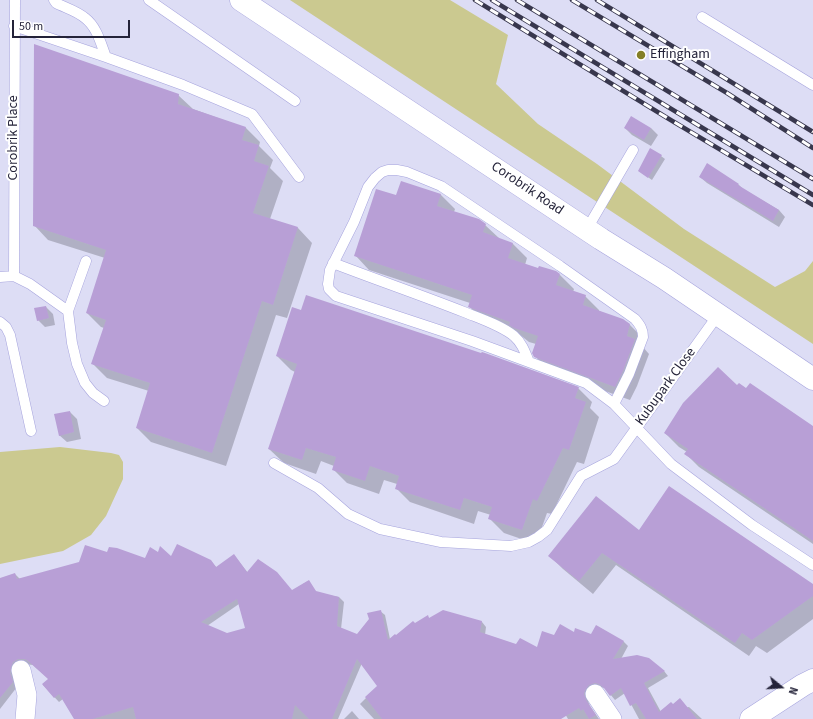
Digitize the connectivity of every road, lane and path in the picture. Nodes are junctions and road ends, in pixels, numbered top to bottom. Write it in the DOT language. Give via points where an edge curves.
graph roads {
  1 [pos="15,0"];
  2 [pos="54,0"];
  3 [pos="149,0"];
  4 [pos="241,0"];
  5 [pos="702,17"];
  6 [pos="14,26"];
  7 [pos="106,57"];
  8 [pos="813,85"];
  9 [pos="295,102"];
  10 [pos="632,150"];
  11 [pos="299,177"];
  12 [pos="587,229"];
  13 [pos="86,261"];
  14 [pos="334,263"];
  15 [pos="14,276"];
  16 [pos="0,278"];
  17 [pos="68,311"];
  18 [pos="718,315"];
  19 [pos="0,322"];
  20 [pos="529,362"];
  21 [pos="813,379"];
  22 [pos="104,401"];
  23 [pos="614,404"];
  24 [pos="637,427"];
  25 [pos="31,431"];
  26 [pos="274,463"];
  27 [pos="813,565"];
  28 [pos="21,670"];
  29 [pos="813,680"];
  30 [pos="595,694"];
  31 [pos="25,719"];
  32 [pos="612,719"];
  33 [pos="751,719"];
  1 -- 6 [label="lane, Corobrik Place"];
  2 -- 7 [label="lane" via="90,22"];
  3 -- 9 [label="lane"];
  4 -- 12 [label="street, Corobrik Road"];
  5 -- 8 [label="lane"];
  6 -- 7 [label="lane"];
  6 -- 15 [label="lane, Corobrik Place"];
  7 -- 11 [label="lane" via="252,114"];
  10 -- 12 [label="lane"];
  12 -- 18 [label="street, Corobrik Road"];
  13 -- 17 [label="lane"];
  14 -- 20 [label="lane" via="491,323 514,336 523,347"];
  14 -- 20 [label="lane" via="328,284 336,296"];
  14 -- 23 [label="lane" via="368,187 382,172 407,172 441,186 640,324 643,331 642,341"];
  15 -- 16 [label="lane"];
  15 -- 17 [label="lane"];
  17 -- 22 [label="lane" via="77,364 85,383"];
  18 -- 21 [label="street, Corobrik Road"];
  18 -- 24 [label="lane, Kubupark Close"];
  19 -- 25 [label="lane" via="10,335"];
  20 -- 23 [label="lane" via="586,383"];
  23 -- 24 [label="lane"];
  24 -- 26 [label="lane, Kubupark Close" via="614,459 581,476 547,530 529,542 511,546 441,542 380,529 348,514 318,488"];
  24 -- 27 [label="lane" via="671,464 752,525"];
  28 -- 31 [label="street" via="27,696"];
  29 -- 33 [label="street"];
  30 -- 32 [label="street"];
}
